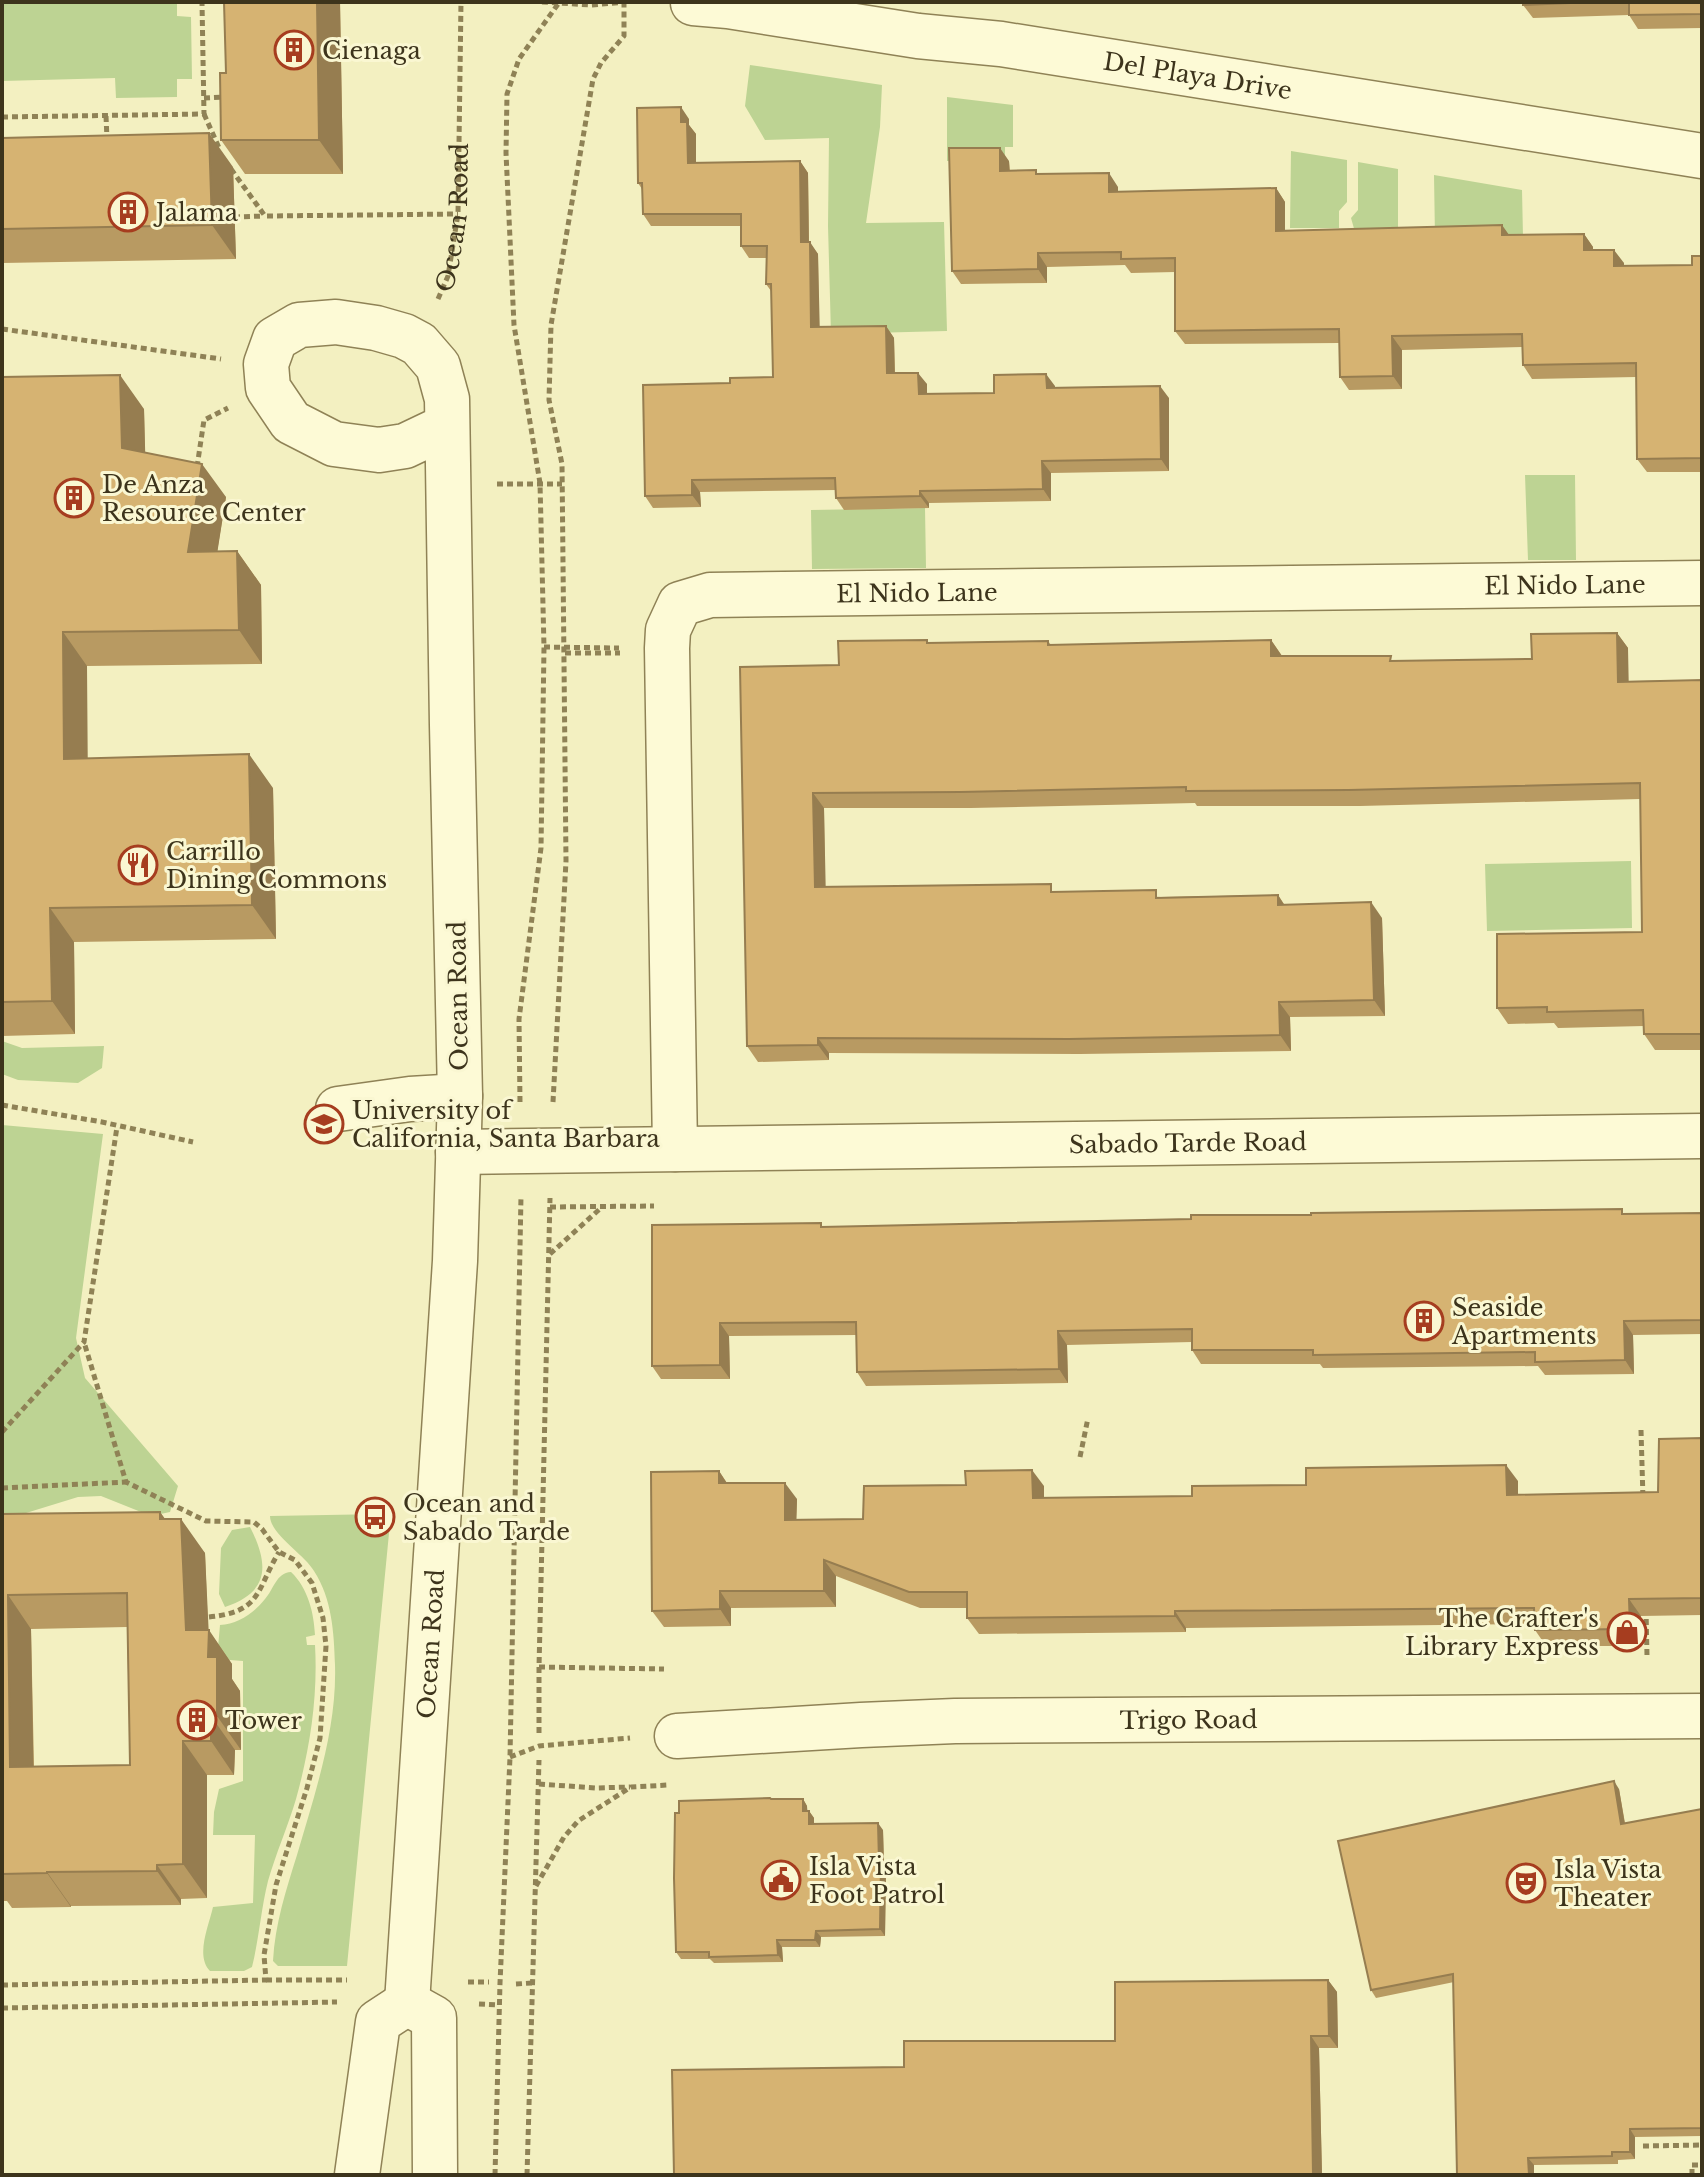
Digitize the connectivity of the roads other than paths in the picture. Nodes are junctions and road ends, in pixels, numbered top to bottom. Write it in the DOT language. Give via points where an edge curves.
graph roads {
  1 [pos="693,3"];
  2 [pos="1702,156"];
  3 [pos="447,426"];
  4 [pos="1702,583"];
  5 [pos="460,1096"];
  6 [pos="338,1109"];
  7 [pos="1702,1136"];
  8 [pos="675,1149"];
  9 [pos="458,1152"];
  10 [pos="1702,1716"];
  11 [pos="677,1736"];
  12 [pos="407,2003"];
  13 [pos="357,2175"];
  14 [pos="435,2175"];
  1 -- 2 [label="street, Del Playa Drive" via="1001,44"];
  3 -- 3 [label="street, Ocean Road" via="447,399 438,366 404,336 336,322 299,325 275,339 267,376 291,422 334,444 379,450 405,446"];
  3 -- 5 [label="street, Ocean Road"];
  4 -- 8 [label="street, El Nido Lane" via="710,595 680,604 668,630 667,648"];
  5 -- 6 [label="street"];
  5 -- 9 [label="street, Ocean Road"];
  7 -- 8 [label="street, Sabado Tarde Road"];
  8 -- 9 [label="street, Sabado Tarde Road"];
  9 -- 12 [label="street, Ocean Road"];
  10 -- 11 [label="street, Trigo Road" via="955,1721"];
  12 -- 13 [label="street" via="378,2022"];
  12 -- 14 [label="street" via="434,2018"];
}
